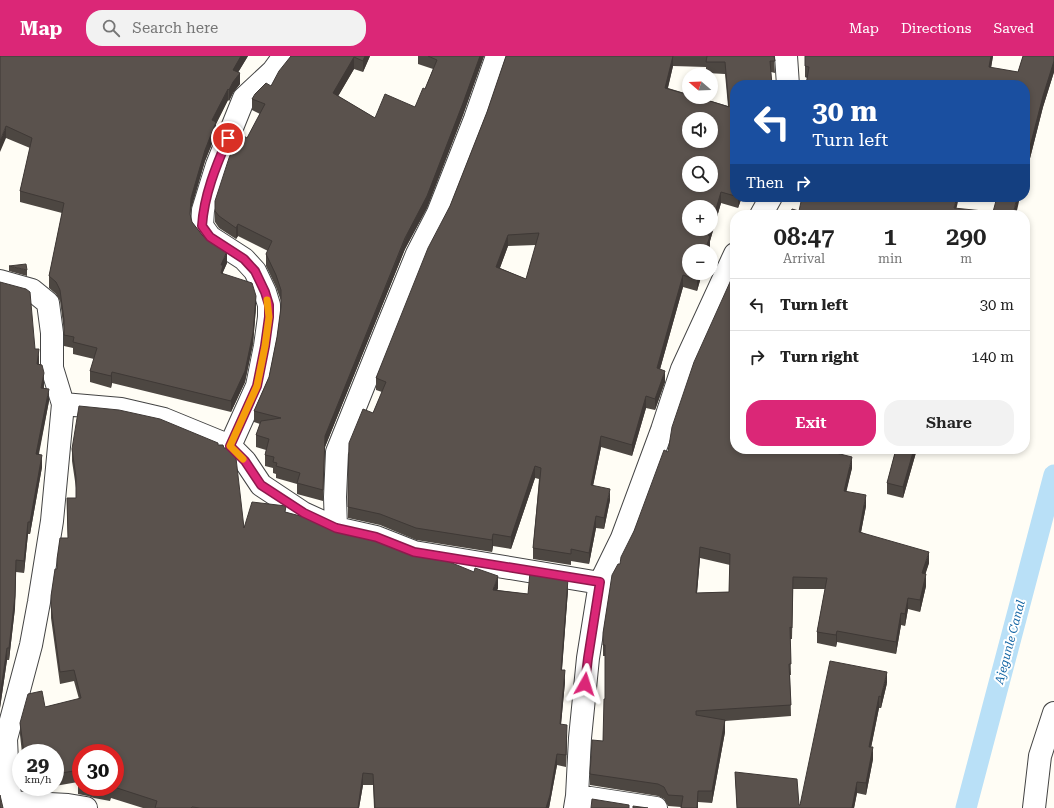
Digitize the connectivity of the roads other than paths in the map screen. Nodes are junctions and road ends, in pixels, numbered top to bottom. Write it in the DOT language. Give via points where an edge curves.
graph roads {
  1 [pos="284,56"];
  2 [pos="497,56"];
  3 [pos="786,56"];
  4 [pos="788,80"];
  5 [pos="730,265"];
  6 [pos="0,281"];
  7 [pos="63,404"];
  8 [pos="230,446"];
  9 [pos="336,528"];
  10 [pos="600,582"];
  11 [pos="1054,713"];
  12 [pos="576,802"];
  13 [pos="12,805"];
  14 [pos="86,808"];
  15 [pos="656,808"];
  16 [pos="1034,808"];
  1 -- 8 [label="street" via="273,71 244,98 217,165 203,210 202,226 210,237 244,259 255,271 269,305 265,346 257,386"];
  2 -- 9 [label="street" via="438,213 417,254 337,452"];
  3 -- 4 [label="street"];
  5 -- 10 [label="street" via="682,369 622,538"];
  6 -- 7 [label="street" via="32,290 48,303 52,333 52,368"];
  7 -- 8 [label="street" via="121,409 164,419"];
  7 -- 13 [label="street" via="52,521 39,602 31,645 6,739 8,784"];
  8 -- 9 [label="street" via="245,461 261,485 304,513"];
  9 -- 10 [label="street" via="376,537 414,552"];
  10 -- 12 [label="street" via="588,658"];
  11 -- 16 [label="street" via="1040,756"];
  12 -- 15 [label="street"];
  13 -- 14 [label="street" via="68,805"];
}
